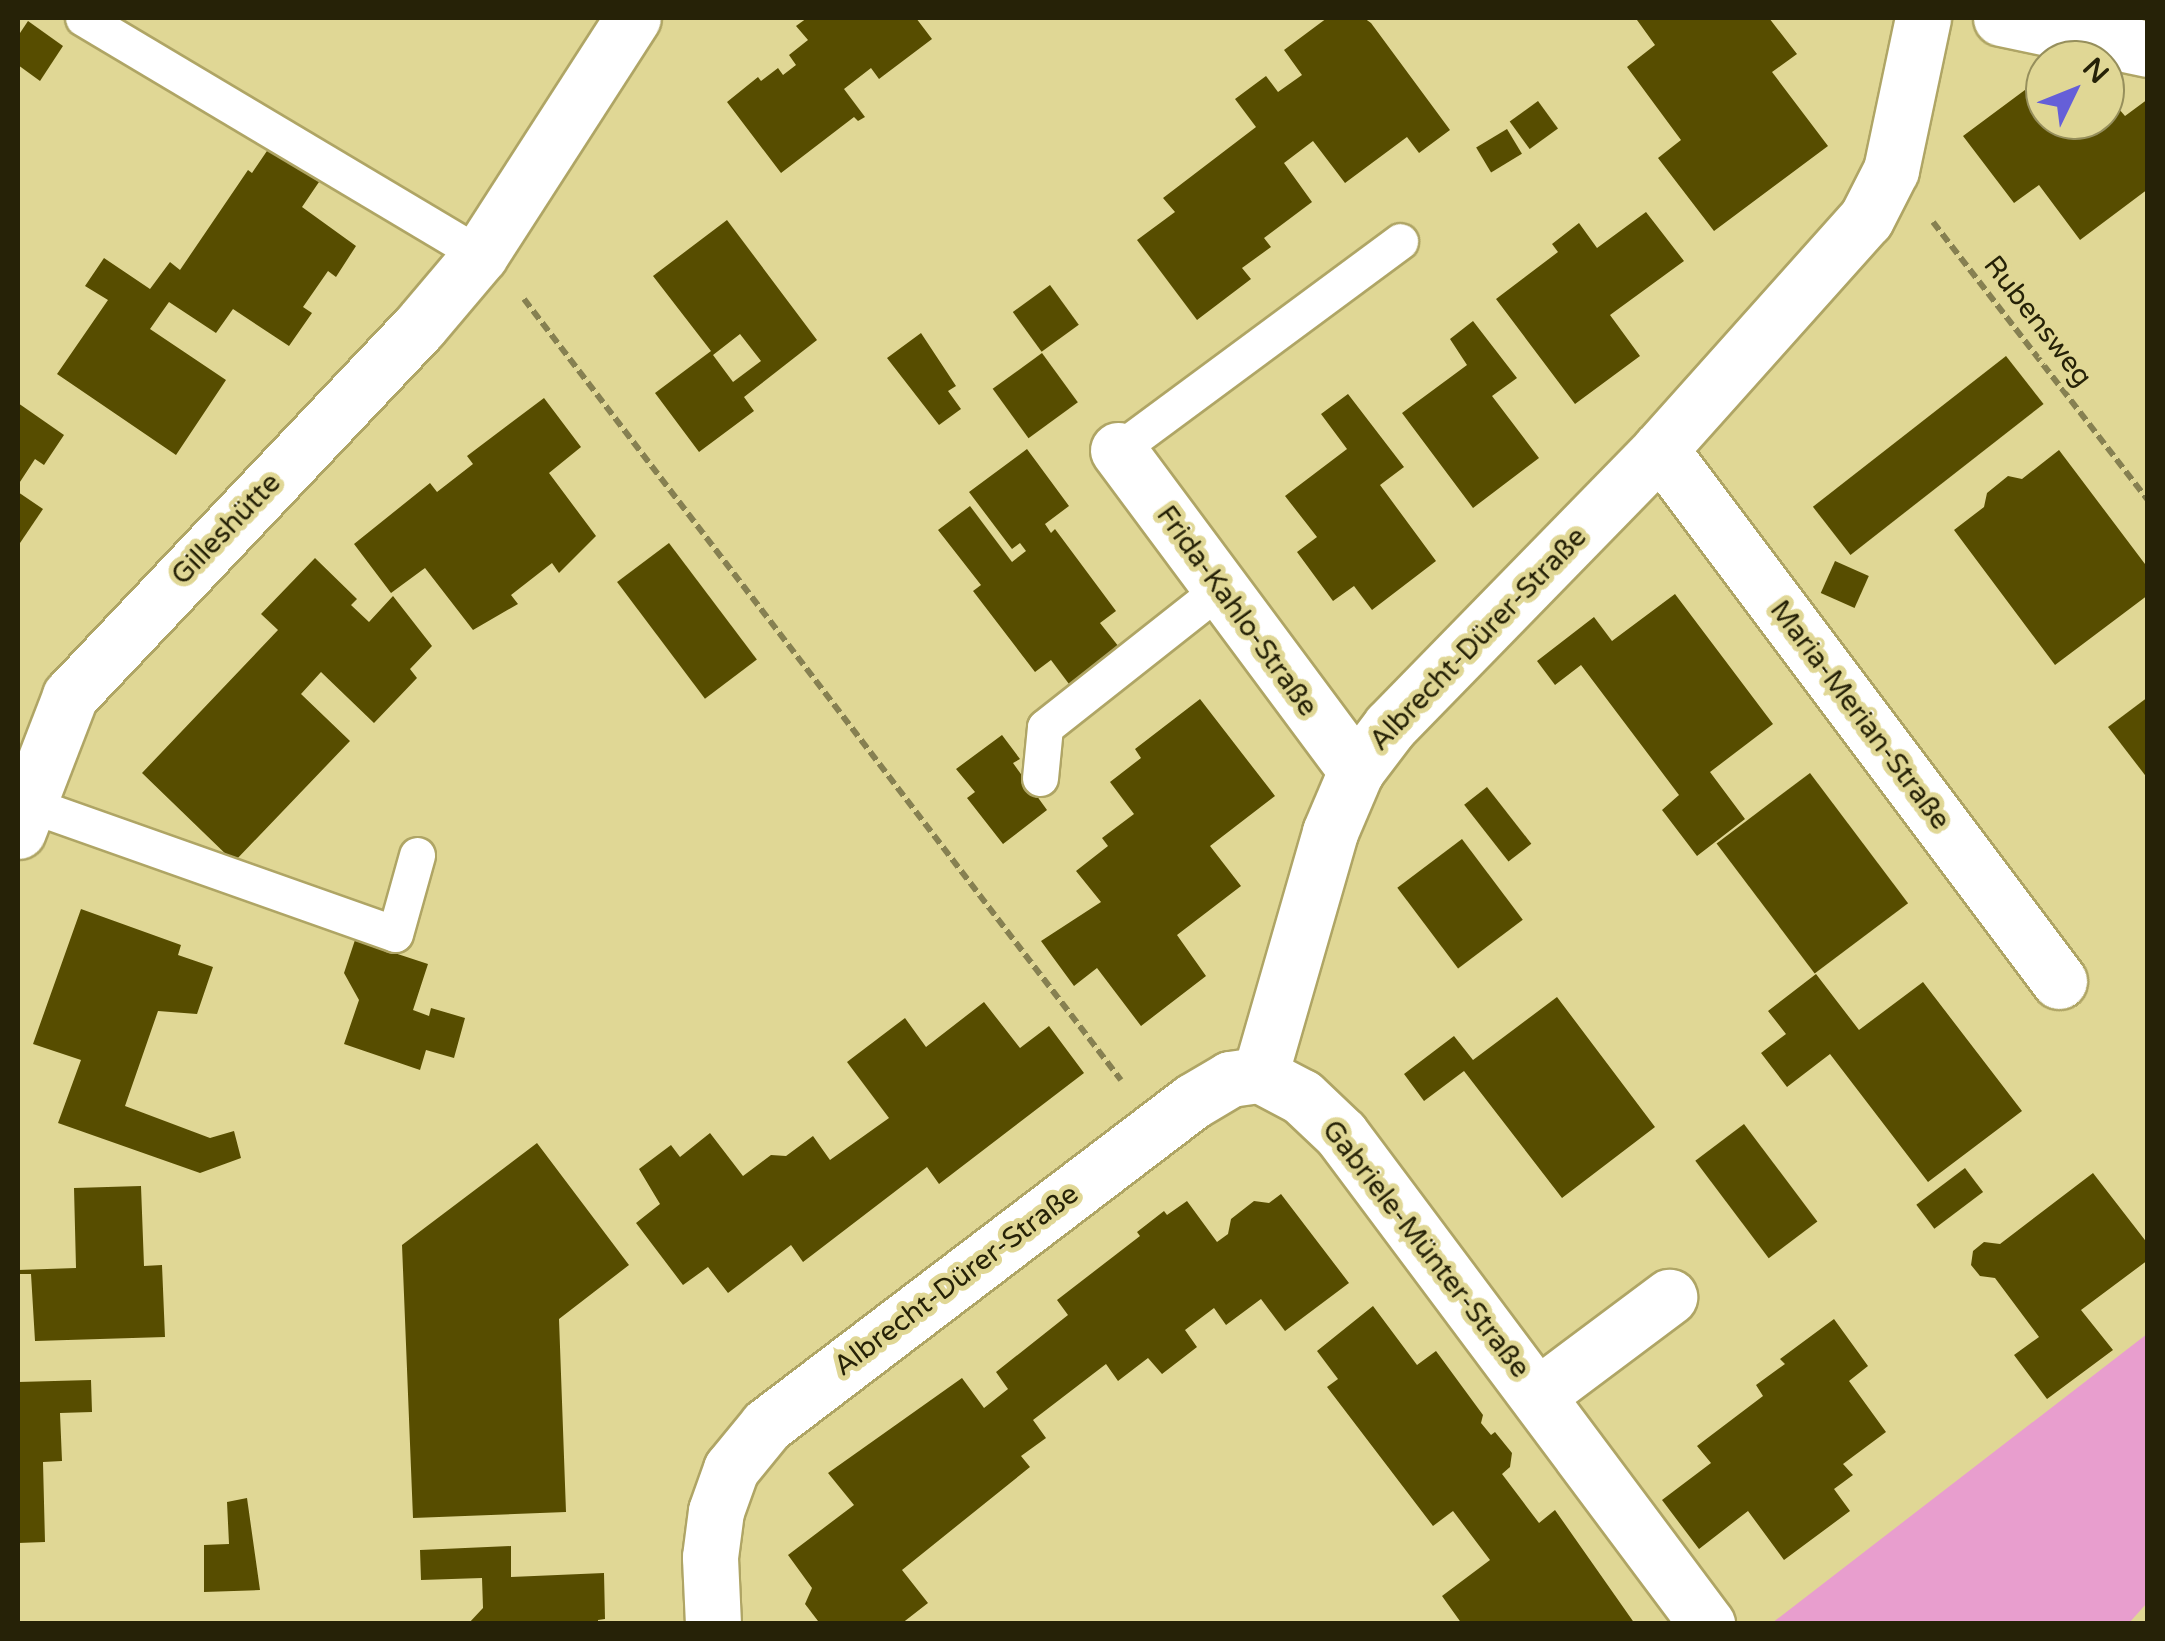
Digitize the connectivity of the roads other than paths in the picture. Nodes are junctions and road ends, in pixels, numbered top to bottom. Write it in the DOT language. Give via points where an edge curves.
graph roads {
  1 [pos="83,18"];
  2 [pos="634,18"];
  3 [pos="1923,18"];
  4 [pos="2001,18"];
  5 [pos="2148,49"];
  6 [pos="1400,241"];
  7 [pos="480,255"];
  8 [pos="1660,449"];
  9 [pos="1118,450"];
  10 [pos="1220,588"];
  11 [pos="1356,771"];
  12 [pos="1040,778"];
  13 [pos="23,818"];
  14 [pos="417,855"];
  15 [pos="2059,981"];
  16 [pos="1260,1075"];
  17 [pos="1669,1297"];
  18 [pos="1538,1395"];
  19 [pos="713,1624"];
  20 [pos="1707,1624"];
  1 -- 7 [label="lane"];
  2 -- 7 [label="street, Gilleshütte"];
  3 -- 8 [label="street, Albrecht-Dürer-Straße" via="1891,170 1854,234"];
  4 -- 5 [label="street"];
  6 -- 9 [label="lane"];
  7 -- 13 [label="street, Gilleshütte" via="82,682 61,712"];
  8 -- 11 [label="street, Albrecht-Dürer-Straße" via="1390,726"];
  8 -- 15 [label="street, Maria-Merian-Straße"];
  9 -- 10 [label="street, Frida-Kahlo-Straße"];
  10 -- 11 [label="street, Frida-Kahlo-Straße"];
  10 -- 12 [label="lane" via="1045,728"];
  11 -- 16 [label="street, Albrecht-Dürer-Straße" via="1330,832"];
  13 -- 14 [label="lane" via="395,934"];
  16 -- 18 [label="street, Gabriele-Münter-Straße" via="1302,1097 1342,1134"];
  16 -- 19 [label="street, Albrecht-Dürer-Straße" via="1230,1079 1158,1128 754,1438 730,1469 716,1510"];
  17 -- 18 [label="street, Gabriele-Münter-Straße"];
  18 -- 20 [label="street, Gabriele-Münter-Straße"];
}
